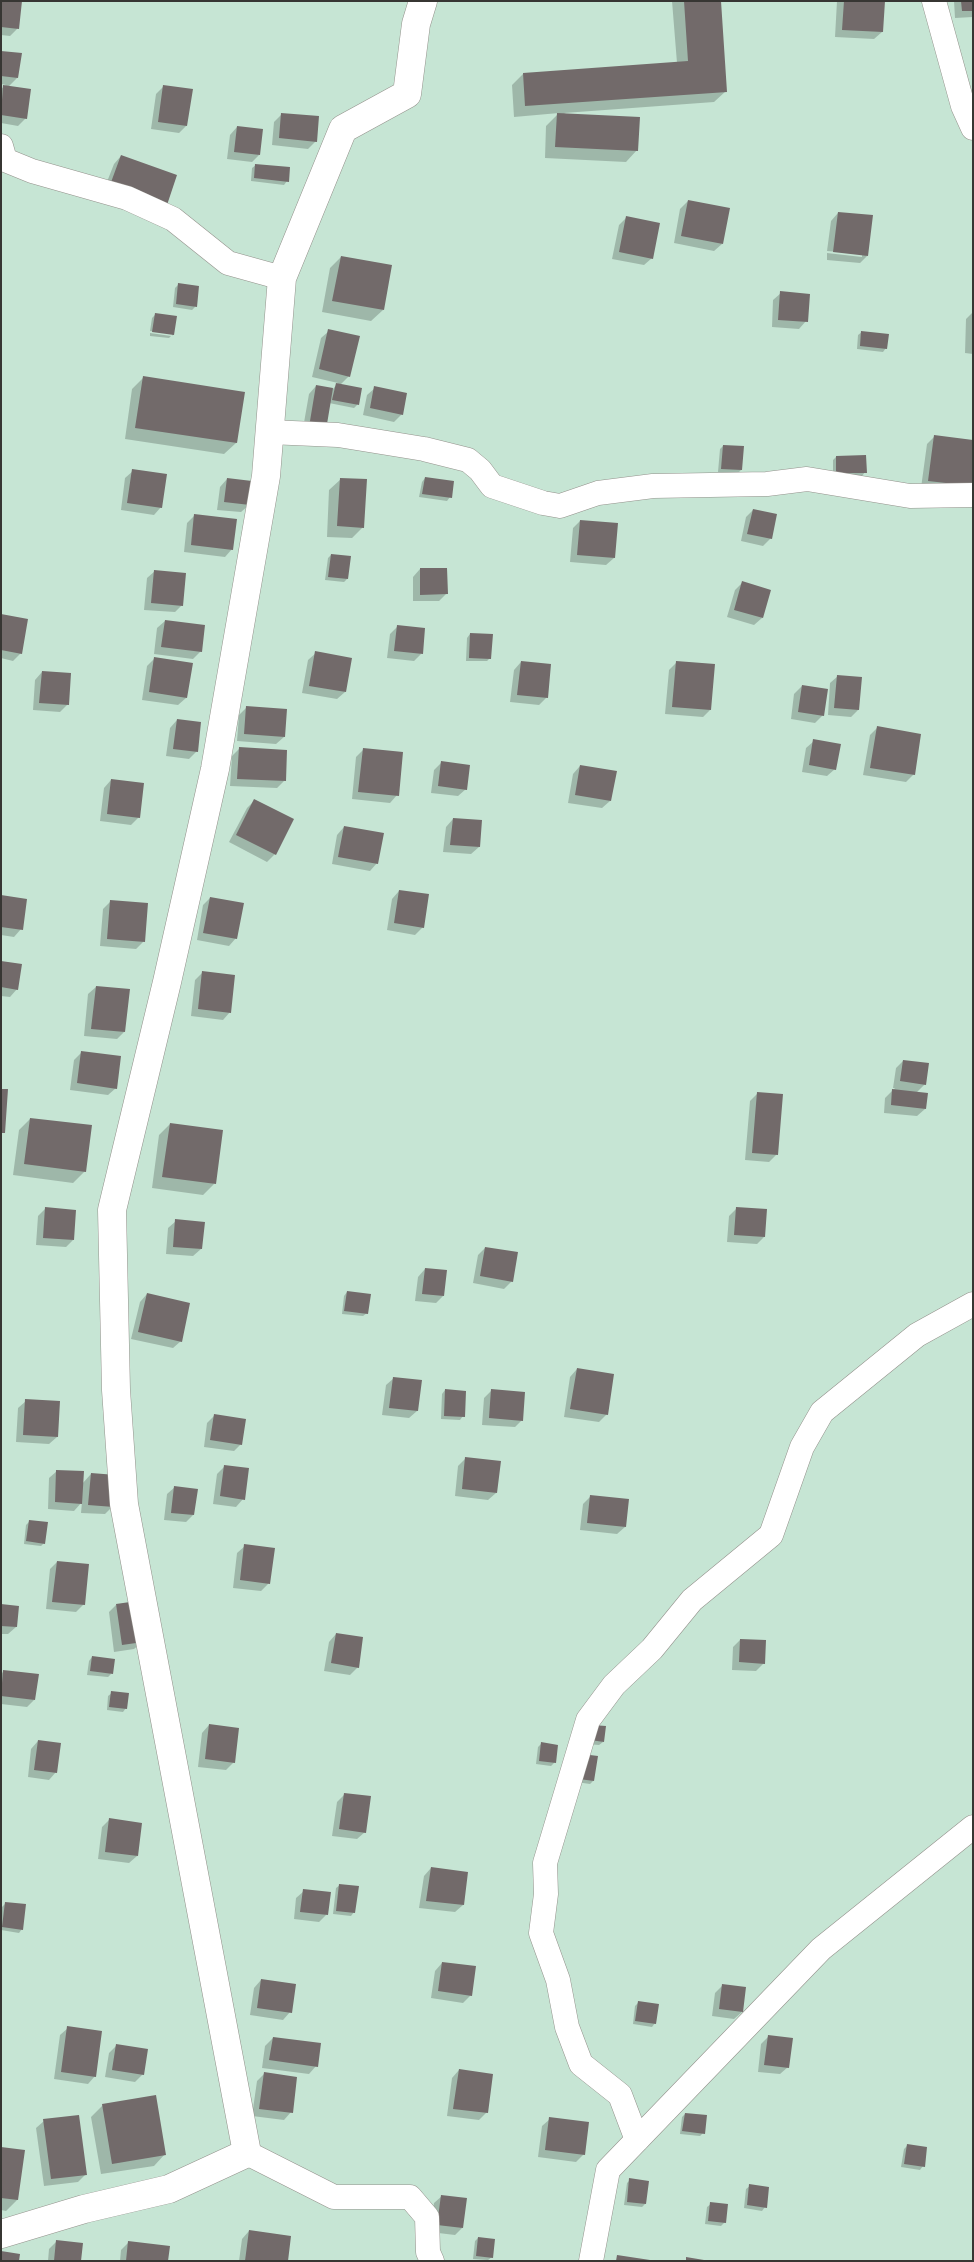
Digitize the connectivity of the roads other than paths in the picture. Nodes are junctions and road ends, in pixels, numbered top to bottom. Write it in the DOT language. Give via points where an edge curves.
graph roads {
  1 [pos="423,1"];
  2 [pos="934,1"];
  3 [pos="973,128"];
  4 [pos="1,146"];
  5 [pos="282,278"];
  6 [pos="269,432"];
  7 [pos="973,495"];
  8 [pos="973,1304"];
  9 [pos="973,1827"];
  10 [pos="637,2140"];
  11 [pos="247,2153"];
  12 [pos="1,2234"];
  13 [pos="432,2261"];
  14 [pos="591,2261"];
  1 -- 5 [label="main road" via="416,24 407,94 343,129"];
  2 -- 3 [label="street" via="963,106"];
  4 -- 5 [label="street" via="5,160 127,198 173,219 228,262"];
  5 -- 6 [label="main road"];
  6 -- 7 [label="street" via="338,435 468,460 492,486 560,506 598,493 654,486 767,484 807,479 910,496"];
  6 -- 11 [label="main road" via="266,476 215,769 112,1210 116,1390 124,1504"];
  8 -- 10 [label="street" via="917,1335 822,1412 802,1447 771,1535 692,1600 652,1649 614,1685 588,1720 545,1863 546,1894 541,1933 558,1980 567,2027 581,2064 620,2095"];
  9 -- 10 [label="street" via="821,1949"];
  10 -- 14 [label="street" via="608,2170"];
  11 -- 12 [label="main road" via="169,2189 84,2209"];
  11 -- 13 [label="street" via="334,2197 410,2197 427,2217 428,2252"];
}
